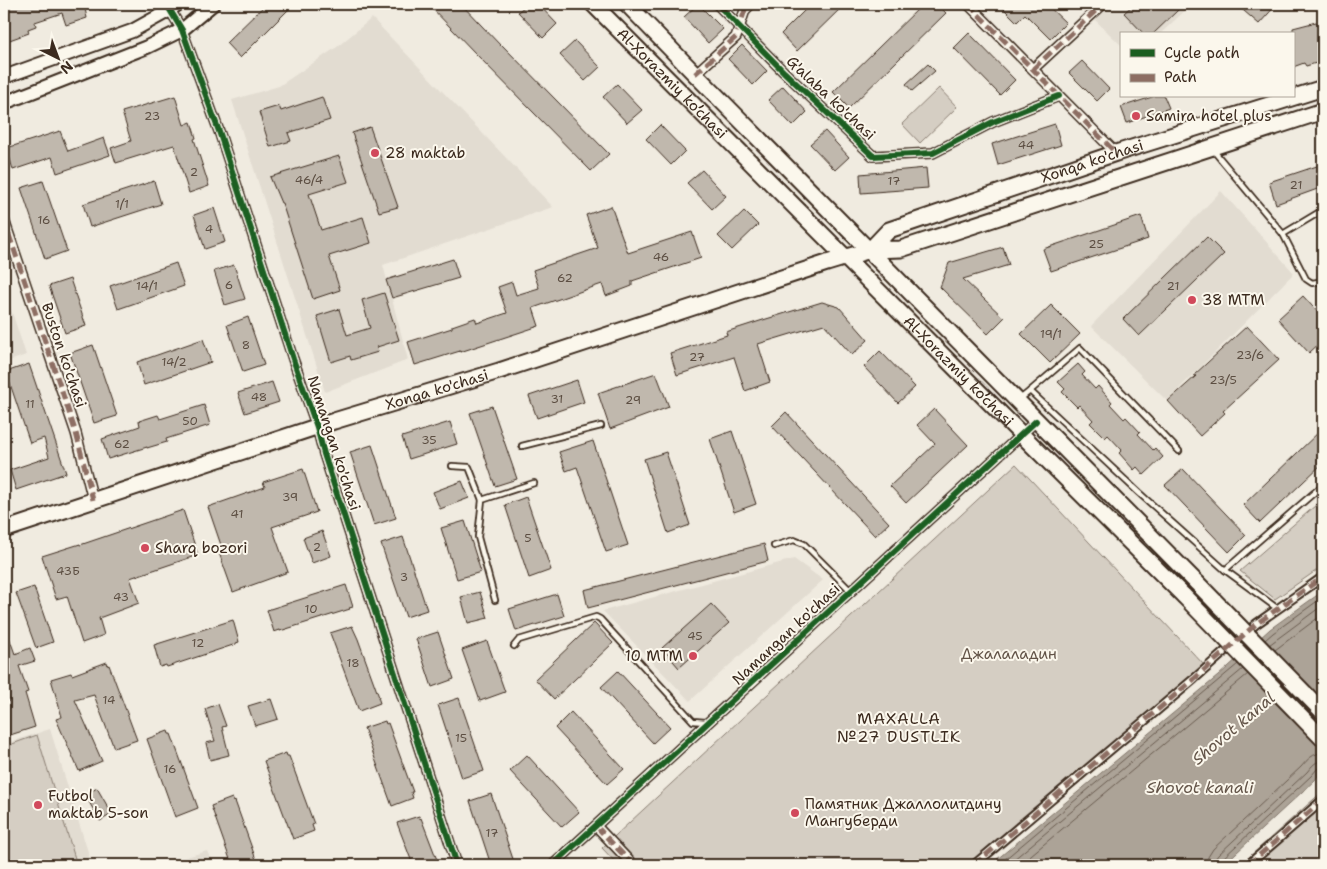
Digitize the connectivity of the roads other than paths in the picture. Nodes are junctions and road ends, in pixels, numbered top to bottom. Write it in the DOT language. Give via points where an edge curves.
graph roads {
  1 [pos="213,4"];
  2 [pos="593,4"];
  3 [pos="627,4"];
  4 [pos="717,4"];
  5 [pos="751,4"];
  6 [pos="968,4"];
  7 [pos="1103,4"];
  8 [pos="172,6"];
  9 [pos="740,27"];
  10 [pos="182,30"];
  11 [pos="1033,69"];
  12 [pos="695,74"];
  13 [pos="4,77"];
  14 [pos="1323,88"];
  15 [pos="1059,96"];
  16 [pos="1294,97"];
  17 [pos="1292,98"];
  18 [pos="4,103"];
  19 [pos="1323,111"];
  20 [pos="1211,148"];
  21 [pos="1116,154"];
  22 [pos="1323,210"];
  23 [pos="4,220"];
  24 [pos="1283,234"];
  25 [pos="870,250"];
  26 [pos="845,257"];
  27 [pos="1323,279"];
  28 [pos="1030,391"];
  29 [pos="1017,401"];
  30 [pos="1036,421"];
  31 [pos="317,426"];
  32 [pos="601,426"];
  33 [pos="1022,435"];
  34 [pos="522,446"];
  35 [pos="1179,451"];
  36 [pos="452,466"];
  37 [pos="534,483"];
  38 [pos="1323,485"];
  39 [pos="93,500"];
  40 [pos="482,500"];
  41 [pos="4,530"];
  42 [pos="774,546"];
  43 [pos="1225,570"];
  44 [pos="1323,577"];
  45 [pos="852,591"];
  46 [pos="495,600"];
  47 [pos="1278,609"];
  48 [pos="514,646"];
  49 [pos="1323,712"];
  50 [pos="709,722"];
  51 [pos="1323,739"];
  52 [pos="1323,800"];
  53 [pos="596,826"];
  54 [pos="457,865"];
  55 [pos="553,865"];
  56 [pos="633,865"];
  57 [pos="974,865"];
  58 [pos="1248,865"];
  1 -- 10 [label="main road"];
  2 -- 26 [label="main road, Al-Xorazmiy ko’chasi"];
  3 -- 12 [label="main road, Al-Xorazmiy ko’chasi"];
  4 -- 9 [label="street, G'alaba ko'chasi"];
  5 -- 9 [label="street" via="744,10"];
  6 -- 11 [label="street"];
  7 -- 11 [label="street"];
  8 -- 10 [label="street, Namangan ko'chasi"];
  8 -- 13 [label="main road" via="132,31"];
  9 -- 12 [label="street" via="736,37"];
  9 -- 15 [label="street, G'alaba ko'chasi" via="874,156 933,152 993,122"];
  10 -- 18 [label="main road"];
  10 -- 31 [label="street, Namangan ko'chasi"];
  11 -- 15 [label="street"];
  12 -- 25 [label="main road, Al-Xorazmiy ko’chasi"];
  14 -- 16 [label="main road, Xonqa ko'chasi"];
  15 -- 21 [label="street"];
  17 -- 21 [label="main road, Xonqa ko'chasi"];
  19 -- 20 [label="main road, Xonqa ko'chasi"];
  20 -- 24 [label="lane"];
  20 -- 25 [label="main road, Xonqa ko'chasi" via="901,249"];
  21 -- 25 [label="main road, Xonqa ko'chasi" via="889,230"];
  22 -- 24 [label="lane"];
  23 -- 39 [label="street, Buston ko'chasi" via="76,433"];
  24 -- 27 [label="lane" via="1306,279 1312,284"];
  25 -- 26 [label="main road, Xonqa ko'chasi"];
  25 -- 29 [label="main road, Al-Xorazmiy ko’chasi"];
  26 -- 31 [label="main road, Xonqa ko'chasi" via="499,371"];
  26 -- 33 [label="main road, Al-Xorazmiy ko’chasi"];
  28 -- 29 [label="lane"];
  28 -- 35 [label="lane" via="1080,348"];
  28 -- 43 [label="lane"];
  29 -- 30 [label="main road, Al-Xorazmiy ko’chasi"];
  30 -- 33 [label="street, Namangan ko'chasi"];
  30 -- 49 [label="main road, Al-Xorazmiy ko’chasi, bridge"];
  31 -- 39 [label="main road, Xonqa ko'chasi"];
  31 -- 54 [label="street, Namangan ko'chasi"];
  32 -- 34 [label="lane"];
  33 -- 45 [label="street, Namangan ko'chasi"];
  33 -- 51 [label="main road, Al-Xorazmiy ko’chasi, bridge"];
  36 -- 40 [label="lane" via="469,468"];
  37 -- 40 [label="lane"];
  38 -- 43 [label="lane"];
  39 -- 41 [label="main road, Xonqa ko'chasi"];
  40 -- 46 [label="lane" via="478,537"];
  42 -- 45 [label="lane" via="794,540 804,544"];
  43 -- 47 [label="lane"];
  44 -- 47 [label="street"];
  45 -- 50 [label="street, Namangan ko'chasi"];
  47 -- 57 [label="street" via="1256,624"];
  48 -- 50 [label="lane" via="519,640 596,617 693,721"];
  50 -- 53 [label="street, Namangan ko'chasi"];
  52 -- 58 [label="street"];
  53 -- 55 [label="street, Namangan ko'chasi"];
  53 -- 56 [label="street"];
}
